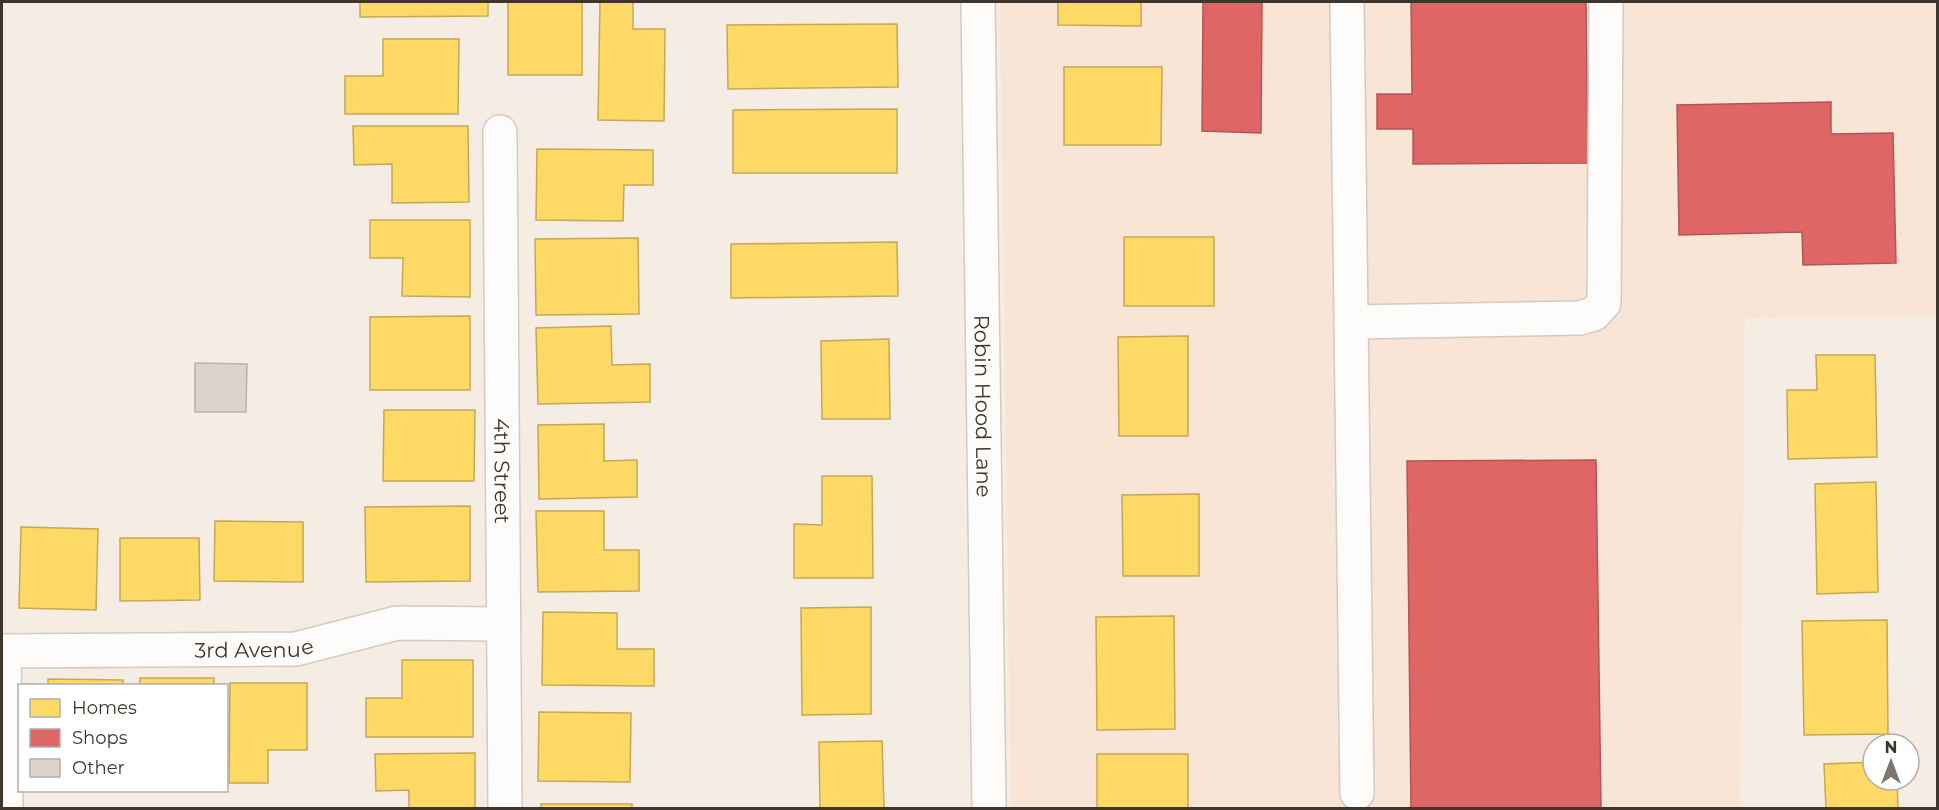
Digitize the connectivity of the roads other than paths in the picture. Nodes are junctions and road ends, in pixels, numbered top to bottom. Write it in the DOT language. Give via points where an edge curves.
graph roads {
  1 [pos="978,2"];
  2 [pos="1347,2"];
  3 [pos="1606,2"];
  4 [pos="500,132"];
  5 [pos="1351,322"];
  6 [pos="502,624"];
  7 [pos="3,651"];
  8 [pos="1357,793"];
  9 [pos="6,808"];
  10 [pos="504,808"];
  11 [pos="989,808"];
  1 -- 11 [label="street, Robin Hood Lane"];
  2 -- 5 [label="street"];
  3 -- 5 [label="street" via="1604,303 1594,314 1579,318"];
  4 -- 6 [label="street, 4th Street"];
  5 -- 8 [label="street"];
  6 -- 7 [label="street, 3rd Avenue" via="397,623 296,649"];
  6 -- 10 [label="street, 4th Street"];
  7 -- 9 [label="street"];
}
